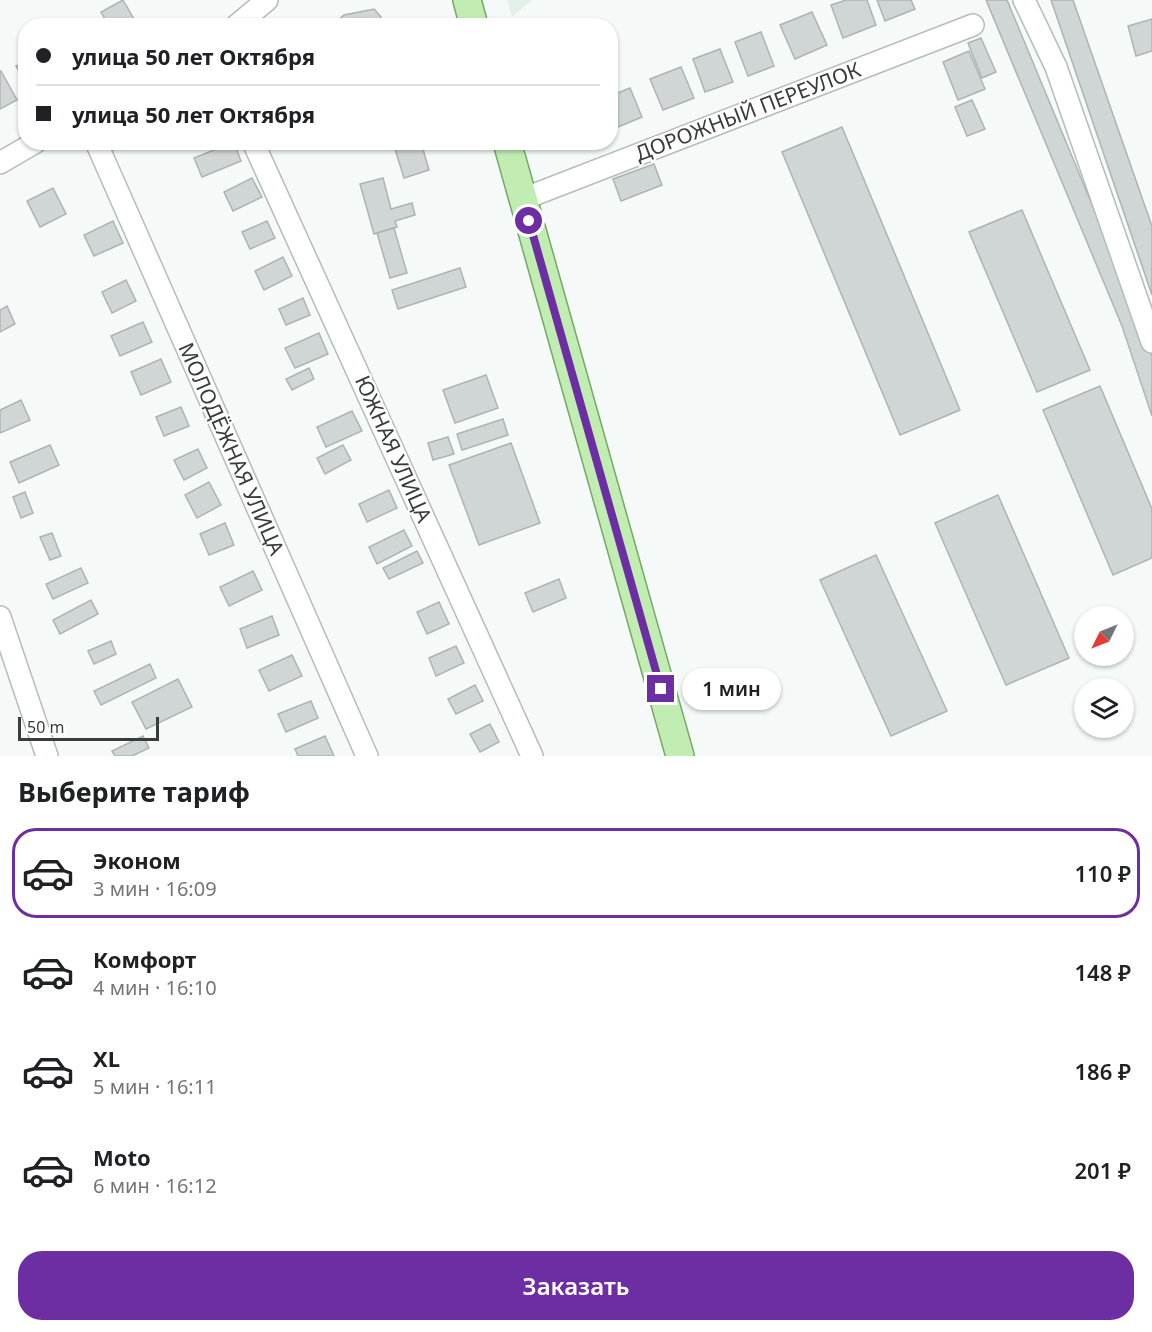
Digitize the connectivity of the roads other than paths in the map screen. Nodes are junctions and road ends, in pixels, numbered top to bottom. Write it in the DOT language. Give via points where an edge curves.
graph roads {
  1 [pos="267,0"];
  2 [pos="466,0"];
  3 [pos="1024,0"];
  4 [pos="246,18"];
  5 [pos="472,18"];
  6 [pos="972,25"];
  7 [pos="22,150"];
  8 [pos="100,150"];
  9 [pos="257,150"];
  10 [pos="509,150"];
  11 [pos="0,163"];
  12 [pos="523,199"];
  13 [pos="1152,342"];
  14 [pos="0,619"];
  15 [pos="47,756"];
  16 [pos="367,756"];
  17 [pos="532,756"];
  18 [pos="680,756"];
  1 -- 4 [label="street"];
  2 -- 5 [label="main road"];
  3 -- 13 [label="street" via="1056,67"];
  6 -- 12 [label="street, ДОРОЖНЫЙ ПЕРЕУЛОК"];
  7 -- 11 [label="street"];
  8 -- 16 [label="street, МОЛОДЁЖНАЯ УЛИЦА"];
  9 -- 17 [label="street, ЮЖНАЯ УЛИЦА"];
  10 -- 12 [label="main road"];
  12 -- 18 [label="main road"];
  14 -- 15 [label="street"];
}
